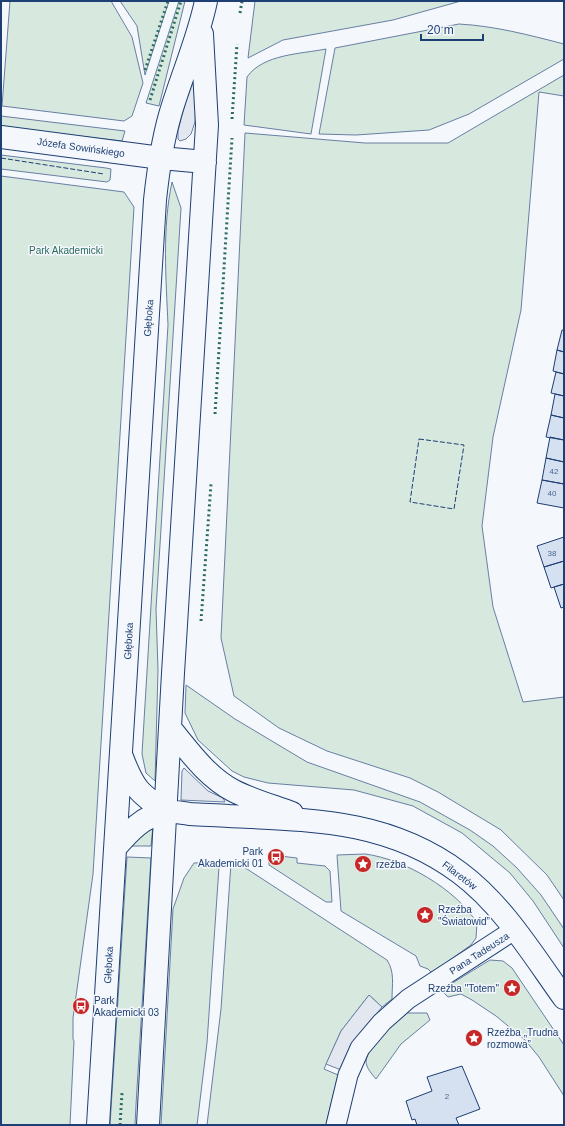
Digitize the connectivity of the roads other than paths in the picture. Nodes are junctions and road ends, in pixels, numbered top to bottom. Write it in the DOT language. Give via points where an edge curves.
graph roads {
  1 [pos="206,1"];
  2 [pos="202,23"];
  3 [pos="1,137"];
  4 [pos="161,158"];
  5 [pos="205,162"];
  6 [pos="170,728"];
  7 [pos="121,754"];
  8 [pos="166,812"];
  9 [pos="310,820"];
  10 [pos="115,848"];
  11 [pos="514,930"];
  12 [pos="564,998"];
  13 [pos="98,1125"];
  14 [pos="148,1125"];
  15 [pos="336,1125"];
  1 -- 2 [label="main road, Głęboka"];
  2 -- 4 [label="main road, Głęboka" via="170,116"];
  2 -- 5 [label="main road, Głęboka" via="207,125"];
  3 -- 4 [label="main road, Józefa Sowińskiego"];
  4 -- 5 [label="main road"];
  4 -- 7 [label="main road, Głęboka" via="154,216"];
  5 -- 6 [label="main road, Głęboka"];
  6 -- 8 [label="main road, Głęboka"];
  6 -- 9 [label="main road, Filaretów" via="205,770 234,791"];
  7 -- 8 [label="main road" via="129,776 140,793"];
  7 -- 10 [label="main road, Głęboka"];
  8 -- 9 [label="main road, Filaretów"];
  8 -- 10 [label="main road, Filaretów" via="139,822"];
  8 -- 14 [label="main road, Głęboka"];
  9 -- 11 [label="main road, Filaretów" via="342,823 388,834 436,857 482,892"];
  10 -- 13 [label="main road, Głęboka"];
  11 -- 12 [label="main road, Filaretów"];
  11 -- 15 [label="street, Pana Tadeusza" via="408,999 382,1022 360,1048 348,1075"];
}
